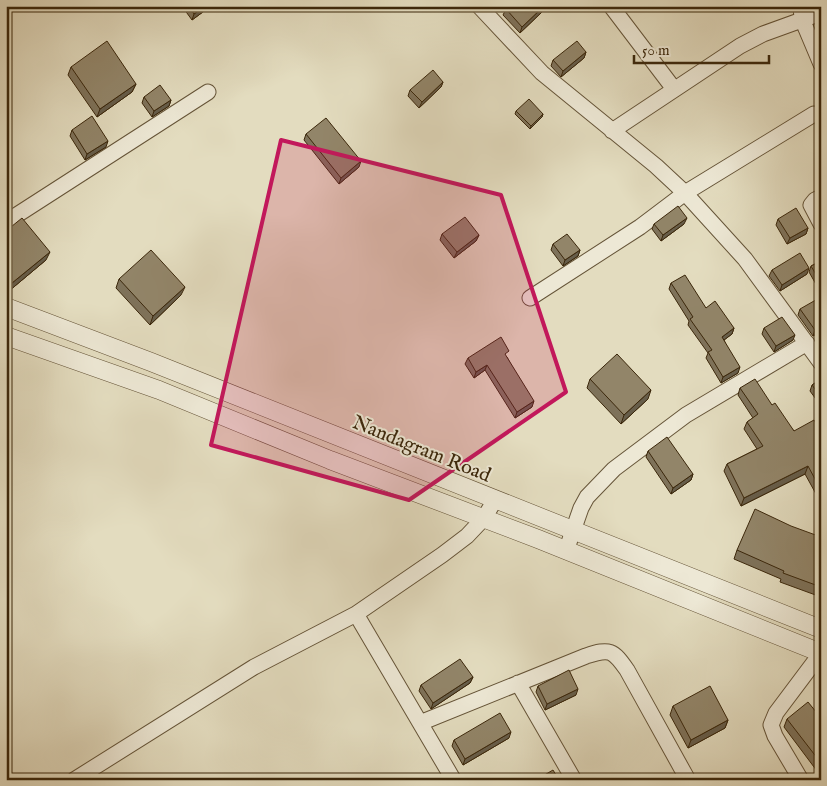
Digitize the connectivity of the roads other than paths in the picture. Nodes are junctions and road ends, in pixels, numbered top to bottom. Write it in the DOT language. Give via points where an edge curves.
graph roads {
  1 [pos="479,6"];
  2 [pos="611,6"];
  3 [pos="802,13"];
  4 [pos="821,13"];
  5 [pos="821,64"];
  6 [pos="674,89"];
  7 [pos="208,92"];
  8 [pos="814,114"];
  9 [pos="612,130"];
  10 [pos="685,193"];
  11 [pos="821,197"];
  12 [pos="6,222"];
  13 [pos="821,224"];
  14 [pos="530,298"];
  15 [pos="6,307"];
  16 [pos="57,326"];
  17 [pos="6,336"];
  18 [pos="807,342"];
  19 [pos="48,350"];
  20 [pos="821,363"];
  21 [pos="495,500"];
  22 [pos="484,518"];
  23 [pos="574,529"];
  24 [pos="566,551"];
  25 [pos="356,614"];
  26 [pos="821,629"];
  27 [pos="821,653"];
  28 [pos="518,684"];
  29 [pos="420,723"];
  30 [pos="453,778"];
  31 [pos="74,780"];
  32 [pos="574,780"];
  33 [pos="688,780"];
  34 [pos="801,780"];
  1 -- 9 [label="street" via="542,73"];
  2 -- 6 [label="street"];
  3 -- 4 [label="street"];
  3 -- 5 [label="street"];
  3 -- 6 [label="street" via="740,46"];
  6 -- 9 [label="street"];
  7 -- 12 [label="street"];
  8 -- 10 [label="street"];
  9 -- 10 [label="street"];
  10 -- 14 [label="street" via="640,227"];
  10 -- 18 [label="street" via="746,259"];
  11 -- 13 [label="street" via="811,205"];
  15 -- 16 [label="street, Nandagram Road"];
  16 -- 19 [label="street"];
  16 -- 21 [label="street, Nandagram Road"];
  17 -- 19 [label="street"];
  18 -- 20 [label="street"];
  18 -- 23 [label="street" via="686,414 614,469 588,497"];
  19 -- 22 [label="street" via="159,390"];
  21 -- 22 [label="street"];
  21 -- 23 [label="street, Nandagram Road"];
  22 -- 24 [label="street"];
  22 -- 25 [label="street" via="442,555"];
  23 -- 24 [label="street"];
  23 -- 26 [label="street, Nandagram Road"];
  24 -- 27 [label="street"];
  25 -- 29 [label="street"];
  25 -- 31 [label="street" via="254,667"];
  27 -- 34 [label="street" via="776,713 771,725"];
  28 -- 29 [label="street"];
  28 -- 32 [label="street"];
  28 -- 33 [label="street" via="603,650 617,655"];
  29 -- 30 [label="street"];
}
